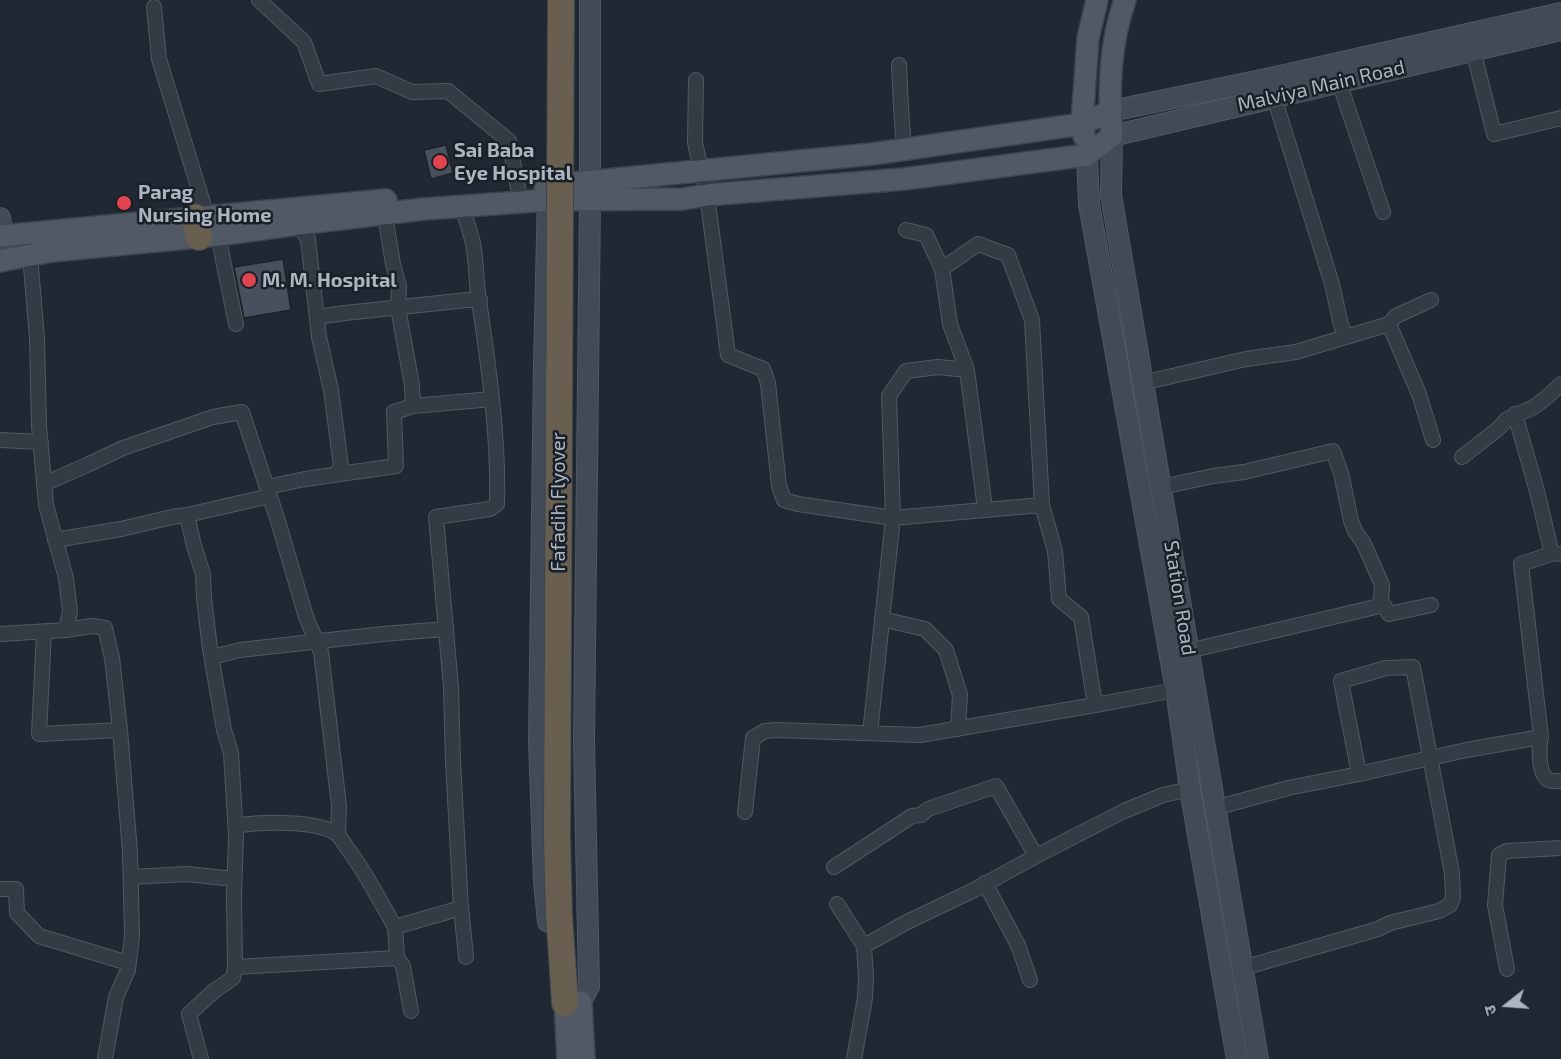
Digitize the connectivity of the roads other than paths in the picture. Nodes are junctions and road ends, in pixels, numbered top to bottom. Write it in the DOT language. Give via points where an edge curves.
graph roads {
  1 [pos="259,0"];
  2 [pos="549,0"];
  3 [pos="561,0"];
  4 [pos="578,0"];
  5 [pos="590,0"];
  6 [pos="1098,0"];
  7 [pos="1125,0"];
  8 [pos="154,7"];
  9 [pos="1561,13"];
  10 [pos="1561,30"];
  11 [pos="1473,50"];
  12 [pos="1422,53"];
  13 [pos="899,65"];
  14 [pos="1308,69"];
  15 [pos="696,80"];
  16 [pos="1339,82"];
  17 [pos="1313,88"];
  18 [pos="1274,97"];
  19 [pos="1111,111"];
  20 [pos="1561,118"];
  21 [pos="1082,124"];
  22 [pos="1112,136"];
  23 [pos="904,149"];
  24 [pos="1087,155"];
  25 [pos="701,171"];
  26 [pos="518,188"];
  27 [pos="590,191"];
  28 [pos="548,193"];
  29 [pos="707,195"];
  30 [pos="462,207"];
  31 [pos="1383,212"];
  32 [pos="385,215"];
  33 [pos="298,224"];
  34 [pos="205,226"];
  35 [pos="1,229"];
  36 [pos="906,230"];
  37 [pos="30,255"];
  38 [pos="4,260"];
  39 [pos="942,269"];
  40 [pos="480,300"];
  41 [pos="1431,300"];
  42 [pos="398,308"];
  43 [pos="317,317"];
  44 [pos="236,324"];
  45 [pos="1389,324"];
  46 [pos="1346,336"];
  47 [pos="967,370"];
  48 [pos="1142,383"];
  49 [pos="1561,384"];
  50 [pos="492,399"];
  51 [pos="412,406"];
  52 [pos="1515,414"];
  53 [pos="0,440"];
  54 [pos="1433,440"];
  55 [pos="41,442"];
  56 [pos="1462,457"];
  57 [pos="335,475"];
  58 [pos="44,484"];
  59 [pos="1162,487"];
  60 [pos="268,491"];
  61 [pos="1042,505"];
  62 [pos="985,509"];
  63 [pos="187,515"];
  64 [pos="893,518"];
  65 [pos="56,540"];
  66 [pos="1558,554"];
  67 [pos="1384,605"];
  68 [pos="1431,605"];
  69 [pos="882,619"];
  70 [pos="445,629"];
  71 [pos="66,630"];
  72 [pos="44,632"];
  73 [pos="0,634"];
  74 [pos="316,641"];
  75 [pos="1188,651"];
  76 [pos="212,657"];
  77 [pos="1176,690"];
  78 [pos="1095,705"];
  79 [pos="958,729"];
  80 [pos="120,730"];
  81 [pos="870,733"];
  82 [pos="1541,737"];
  83 [pos="1430,757"];
  84 [pos="1359,774"];
  85 [pos="1561,782"];
  86 [pos="1191,789"];
  87 [pos="1215,808"];
  88 [pos="745,812"];
  89 [pos="235,826"];
  90 [pos="338,835"];
  91 [pos="1561,848"];
  92 [pos="1036,856"];
  93 [pos="834,867"];
  94 [pos="131,877"];
  95 [pos="234,879"];
  96 [pos="985,883"];
  97 [pos="0,889"];
  98 [pos="837,904"];
  99 [pos="461,908"];
  100 [pos="395,927"];
  101 [pos="864,946"];
  102 [pos="466,957"];
  103 [pos="397,958"];
  104 [pos="129,963"];
  105 [pos="235,967"];
  106 [pos="1243,968"];
  107 [pos="1507,969"];
  108 [pos="571,971"];
  109 [pos="1030,980"];
  110 [pos="573,1003"];
  111 [pos="411,1011"];
  112 [pos="105,1059"];
  113 [pos="201,1059"];
  114 [pos="568,1059"];
  115 [pos="584,1059"];
  116 [pos="854,1059"];
  117 [pos="1237,1059"];
  118 [pos="1258,1059"];
  1 -- 26 [label="street" via="304,42 319,84 376,76 412,92 448,91 508,141"];
  2 -- 28 [label="street"];
  3 -- 108 [label="highway, Fafadih Flyover, bridge" via="557,837 559,915"];
  4 -- 108 [label="highway, Fafadih Flyover" via="575,914"];
  5 -- 27 [label="street"];
  6 -- 21 [label="main road" via="1088,38"];
  7 -- 19 [label="main road" via="1114,42"];
  8 -- 34 [label="street" via="159,59"];
  9 -- 12 [label="street"];
  10 -- 11 [label="street, Malviya Main Road"];
  11 -- 12 [label="street, Malviya Main Road"];
  11 -- 20 [label="street" via="1494,134"];
  12 -- 14 [label="street"];
  12 -- 16 [label="street, Malviya Main Road"];
  13 -- 23 [label="street"];
  14 -- 17 [label="street"];
  14 -- 19 [label="street"];
  15 -- 25 [label="street" via="695,143"];
  16 -- 17 [label="street, Malviya Main Road"];
  16 -- 31 [label="street"];
  17 -- 18 [label="street, Malviya Main Road"];
  18 -- 22 [label="street, Malviya Main Road"];
  18 -- 46 [label="street"];
  19 -- 21 [label="main road"];
  19 -- 22 [label="main road"];
  21 -- 23 [label="main road"];
  21 -- 24 [label="main road"];
  22 -- 24 [label="main road, Malviya Main Road"];
  22 -- 48 [label="street, Station Road" via="1111,195"];
  23 -- 25 [label="main road"];
  24 -- 29 [label="main road" via="904,179"];
  24 -- 77 [label="street, Station Road" via="1089,204"];
  25 -- 27 [label="main road"];
  25 -- 29 [label="street"];
  26 -- 28 [label="main road"];
  26 -- 34 [label="main road"];
  27 -- 28 [label="main road"];
  27 -- 29 [label="main road" via="682,199"];
  27 -- 110 [label="street" via="584,741 589,986"];
  28 -- 30 [label="main road"];
  28 -- 110 [label="street" via="540,752 544,882 554,984"];
  29 -- 64 [label="street" via="728,355 763,369 784,500"];
  30 -- 32 [label="main road"];
  30 -- 40 [label="street" via="473,244"];
  32 -- 33 [label="main road"];
  32 -- 42 [label="street" via="399,286"];
  33 -- 34 [label="main road"];
  33 -- 43 [label="street" via="308,239"];
  34 -- 35 [label="main road"];
  34 -- 37 [label="main road"];
  34 -- 44 [label="street"];
  35 -- 38 [label="street"];
  36 -- 39 [label="street" via="926,236"];
  37 -- 38 [label="main road"];
  37 -- 55 [label="street"];
  39 -- 47 [label="street" via="950,324"];
  39 -- 61 [label="street" via="978,244 1008,255 1032,320"];
  40 -- 42 [label="street"];
  40 -- 50 [label="street"];
  41 -- 45 [label="street" via="1396,316"];
  42 -- 43 [label="street"];
  42 -- 51 [label="street"];
  43 -- 57 [label="street" via="338,441 340,466"];
  45 -- 46 [label="street"];
  45 -- 54 [label="street" via="1419,394"];
  46 -- 48 [label="street" via="1296,352 1246,358"];
  47 -- 62 [label="street"];
  47 -- 64 [label="street" via="938,367 906,371 889,396"];
  48 -- 59 [label="street, Station Road"];
  49 -- 52 [label="street" via="1534,407"];
  50 -- 51 [label="street"];
  50 -- 70 [label="street" via="497,504 436,517"];
  51 -- 57 [label="street" via="394,412 396,466"];
  52 -- 56 [label="street"];
  52 -- 66 [label="street" via="1551,550"];
  53 -- 55 [label="street"];
  55 -- 58 [label="street"];
  57 -- 60 [label="street" via="304,479"];
  58 -- 60 [label="street" via="123,448 213,417 242,412"];
  58 -- 65 [label="street"];
  59 -- 67 [label="street" via="1333,451 1351,521 1382,585"];
  59 -- 75 [label="street, Station Road"];
  60 -- 63 [label="street"];
  60 -- 74 [label="street"];
  61 -- 62 [label="street"];
  61 -- 78 [label="street" via="1055,551 1059,598 1081,617"];
  62 -- 64 [label="street"];
  63 -- 65 [label="street"];
  63 -- 76 [label="street" via="203,574"];
  64 -- 69 [label="street"];
  65 -- 71 [label="street" via="70,611"];
  66 -- 82 [label="street" via="1521,564"];
  67 -- 68 [label="street" via="1389,614"];
  67 -- 75 [label="street"];
  69 -- 79 [label="street" via="925,628 946,650 960,695"];
  69 -- 81 [label="street"];
  70 -- 74 [label="street"];
  70 -- 99 [label="street"];
  71 -- 72 [label="street"];
  71 -- 80 [label="street" via="105,628"];
  72 -- 73 [label="street"];
  72 -- 80 [label="street" via="39,734"];
  74 -- 76 [label="street"];
  74 -- 90 [label="street" via="321,652 339,806"];
  75 -- 87 [label="street, Station Road"];
  76 -- 89 [label="street" via="231,753"];
  77 -- 78 [label="street"];
  77 -- 86 [label="street, Station Road"];
  78 -- 79 [label="street"];
  79 -- 81 [label="street" via="920,735"];
  80 -- 94 [label="street"];
  81 -- 88 [label="street" via="777,730 753,738"];
  82 -- 83 [label="street"];
  82 -- 85 [label="street" via="1542,770 1549,781"];
  83 -- 84 [label="street"];
  83 -- 84 [label="street" via="1413,667 1386,668 1341,681"];
  83 -- 106 [label="street" via="1452,873 1450,905"];
  84 -- 87 [label="street"];
  86 -- 92 [label="street" via="1163,795 1124,811"];
  86 -- 117 [label="street, Station Road"];
  87 -- 106 [label="street, Station Road"];
  89 -- 90 [label="street" via="296,824"];
  89 -- 95 [label="street"];
  90 -- 100 [label="street" via="361,865"];
  91 -- 107 [label="street" via="1507,851 1499,855 1495,905"];
  92 -- 93 [label="street" via="996,786 912,816"];
  92 -- 96 [label="street"];
  94 -- 95 [label="street" via="187,874"];
  94 -- 104 [label="street"];
  95 -- 105 [label="street"];
  96 -- 101 [label="street"];
  96 -- 109 [label="street" via="1018,945"];
  97 -- 104 [label="street" via="16,889 17,914 39,936"];
  98 -- 101 [label="street"];
  99 -- 100 [label="street"];
  99 -- 102 [label="street"];
  100 -- 103 [label="street"];
  101 -- 116 [label="street" via="865,998"];
  103 -- 105 [label="street"];
  103 -- 111 [label="street" via="403,966"];
  104 -- 112 [label="street" via="116,997"];
  105 -- 113 [label="street" via="233,978 189,1014"];
  106 -- 118 [label="street, Station Road"];
  108 -- 110 [label="highway, Fafadih Flyover"];
  110 -- 114 [label="main road"];
  110 -- 115 [label="main road"];
}
